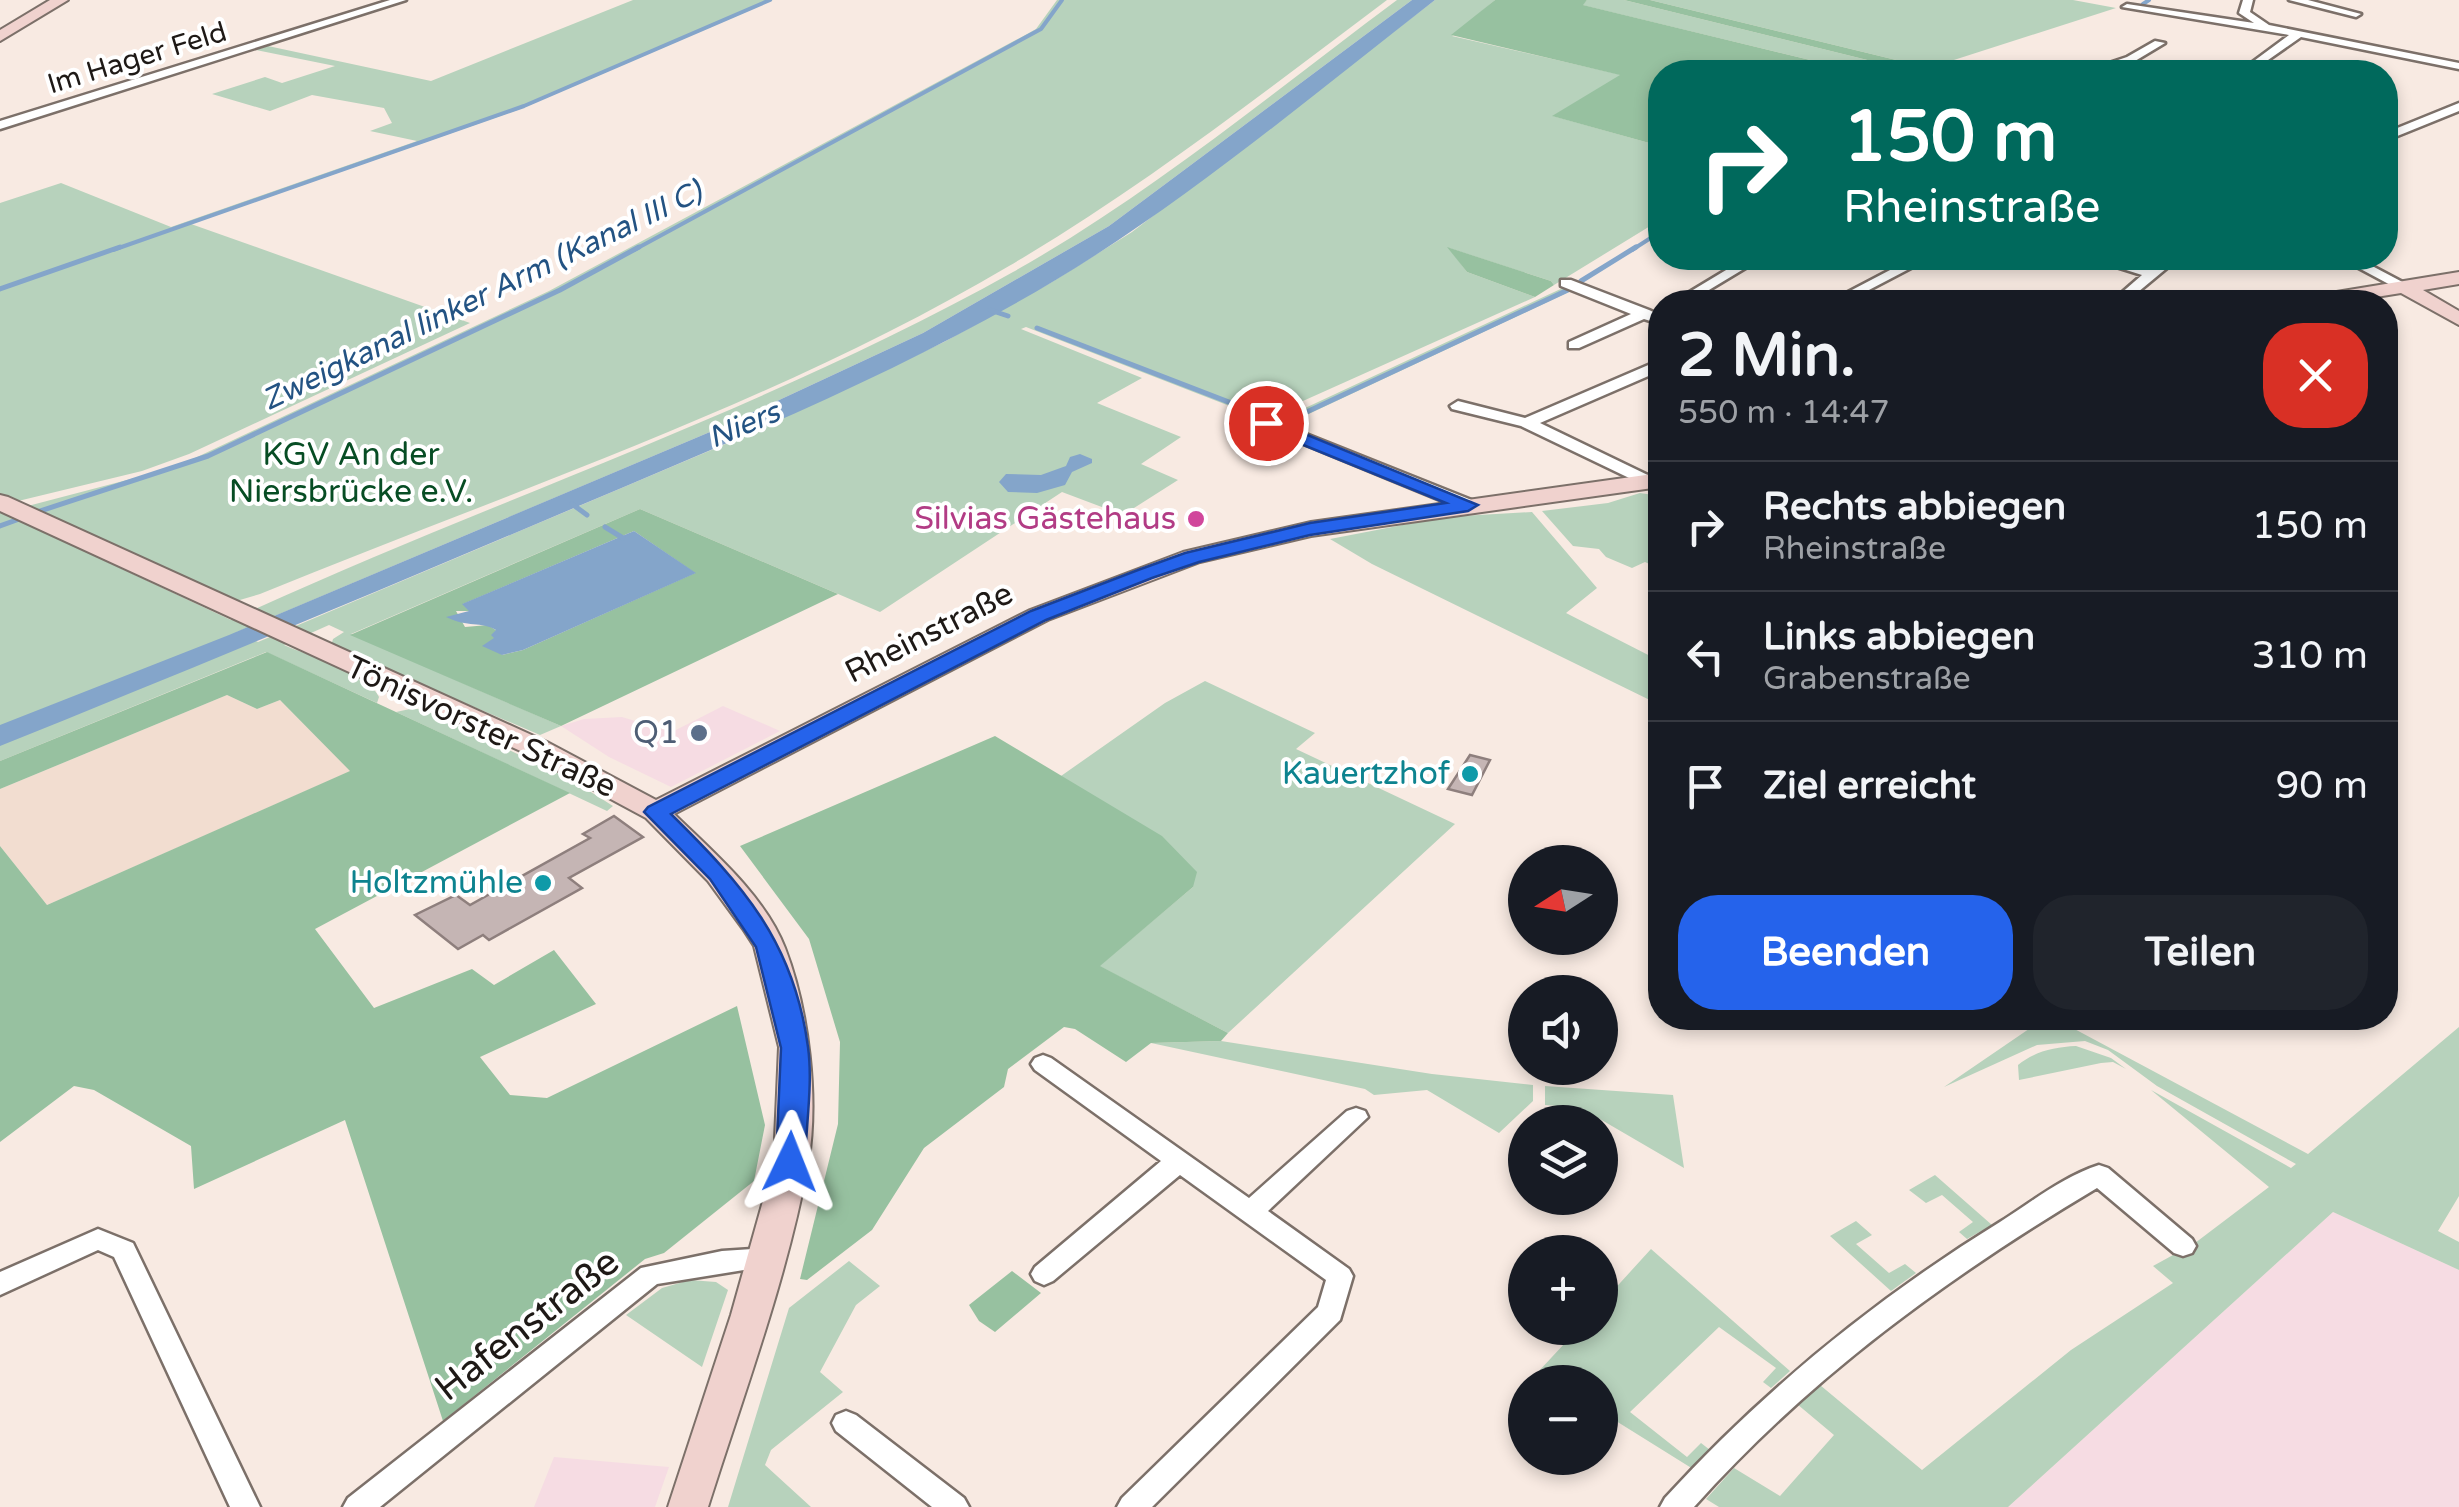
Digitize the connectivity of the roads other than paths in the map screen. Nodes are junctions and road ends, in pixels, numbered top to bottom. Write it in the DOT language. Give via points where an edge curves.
graph roads {
  1 [pos="62,0"];
  2 [pos="401,0"];
  3 [pos="2248,0"];
  4 [pos="2294,0"];
  5 [pos="2127,7"];
  6 [pos="2356,14"];
  7 [pos="2278,30"];
  8 [pos="2298,33"];
  9 [pos="0,36"];
  10 [pos="2158,43"];
  11 [pos="2128,60"];
  12 [pos="2261,60"];
  13 [pos="2459,66"];
  14 [pos="2459,107"];
  15 [pos="0,125"];
  16 [pos="2398,132"];
  17 [pos="1735,270"];
  18 [pos="1900,270"];
  19 [pos="2136,270"];
  20 [pos="2156,270"];
  21 [pos="2371,270"];
  22 [pos="2150,274"];
  23 [pos="2459,278"];
  24 [pos="1566,283"];
  25 [pos="2403,286"];
  26 [pos="1700,290"];
  27 [pos="1864,290"];
  28 [pos="2132,290"];
  29 [pos="2380,290"];
  30 [pos="1648,314"];
  31 [pos="1648,318"];
  32 [pos="2459,319"];
  33 [pos="1574,346"];
  34 [pos="1648,370"];
  35 [pos="1458,406"];
  36 [pos="1266,423"];
  37 [pos="1527,423"];
  38 [pos="1648,479"];
  39 [pos="1648,483"];
  40 [pos="6,505"];
  41 [pos="1468,505"];
  42 [pos="656,812"];
  43 [pos="1042,1064"];
  44 [pos="1356,1118"];
  45 [pos="1180,1160"];
  46 [pos="1251,1211"];
  47 [pos="2183,1246"];
  48 [pos="766,1258"];
  49 [pos="1044,1274"];
  50 [pos="0,1284"];
  51 [pos="846,1423"];
  52 [pos="245,1507"];
  53 [pos="358,1507"];
  54 [pos="688,1507"];
  55 [pos="954,1507"];
  56 [pos="1132,1507"];
  57 [pos="1675,1507"];
  1 -- 9 [label="main road"];
  2 -- 15 [label="street, Im Hager Feld"];
  3 -- 7 [label="street" via="2246,16"];
  4 -- 6 [label="street"];
  5 -- 7 [label="street"];
  7 -- 8 [label="street"];
  8 -- 12 [label="street"];
  8 -- 13 [label="street"];
  10 -- 11 [label="street"];
  14 -- 16 [label="street"];
  17 -- 26 [label="street"];
  18 -- 27 [label="street"];
  19 -- 22 [label="street"];
  20 -- 22 [label="street"];
  21 -- 25 [label="street"];
  22 -- 28 [label="street"];
  23 -- 25 [label="main road"];
  24 -- 30 [label="street"];
  25 -- 29 [label="main road"];
  25 -- 32 [label="main road"];
  31 -- 33 [label="street"];
  34 -- 37 [label="street"];
  35 -- 37 [label="street"];
  36 -- 41 [label="street"];
  37 -- 38 [label="street"];
  39 -- 41 [label="main road, Rheinstraße"];
  40 -- 42 [label="main road, Tönisvorster Straße" via="537,748"];
  41 -- 42 [label="main road, Rheinstraße" via="1296,532 1145,574 1038,615"];
  42 -- 48 [label="main road, Tönisvorster Straße" via="718,874 769,946 778,974 795,1048 790,1162"];
  43 -- 45 [label="street"];
  44 -- 46 [label="street"];
  45 -- 46 [label="street"];
  45 -- 49 [label="street"];
  46 -- 56 [label="street" via="1340,1276 1330,1312"];
  47 -- 57 [label="street" via="2099,1175 2004,1229 1898,1303 1754,1424"];
  48 -- 53 [label="street, Hafenstraße" via="650,1274"];
  48 -- 54 [label="main road, Tönisvorster Straße"];
  50 -- 52 [label="street" via="98,1238 124,1250"];
  51 -- 55 [label="street"];
}
